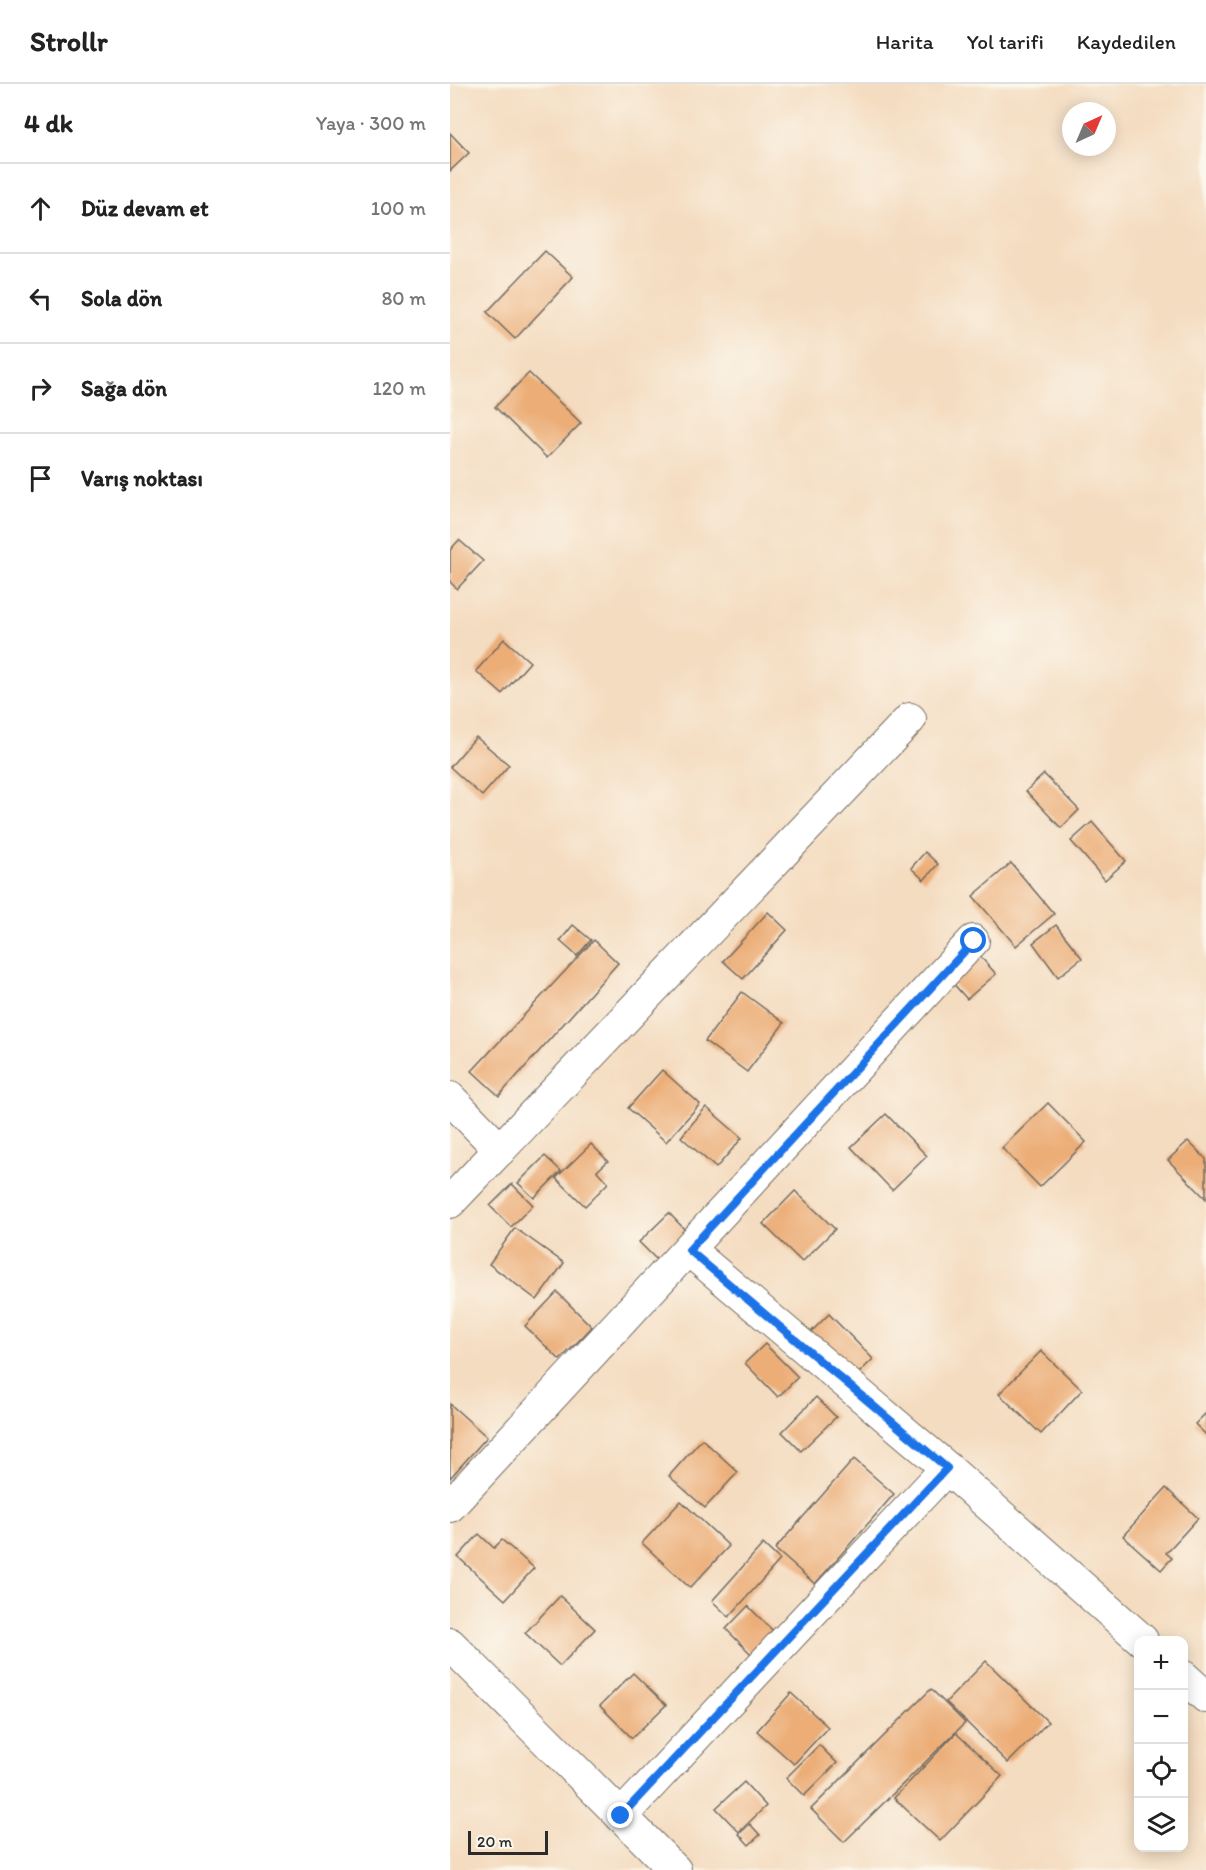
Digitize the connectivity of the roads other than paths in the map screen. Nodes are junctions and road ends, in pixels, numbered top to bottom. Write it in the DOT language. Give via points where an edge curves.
graph roads {
  1 [pos="910,719"];
  2 [pos="974,941"];
  3 [pos="450,1098"];
  4 [pos="500,1150"];
  5 [pos="450,1202"];
  6 [pos="689,1250"];
  7 [pos="947,1468"];
  8 [pos="450,1506"];
  9 [pos="1136,1636"];
  10 [pos="450,1644"];
  11 [pos="1188,1681"];
  12 [pos="1206,1697"];
  13 [pos="621,1816"];
  14 [pos="675,1870"];
  1 -- 4 [label="street"];
  2 -- 6 [label="street"];
  3 -- 4 [label="street"];
  4 -- 5 [label="street"];
  6 -- 7 [label="street"];
  6 -- 8 [label="street"];
  7 -- 9 [label="street"];
  7 -- 13 [label="street"];
  10 -- 13 [label="street"];
  11 -- 12 [label="street"];
  13 -- 14 [label="street"];
}
